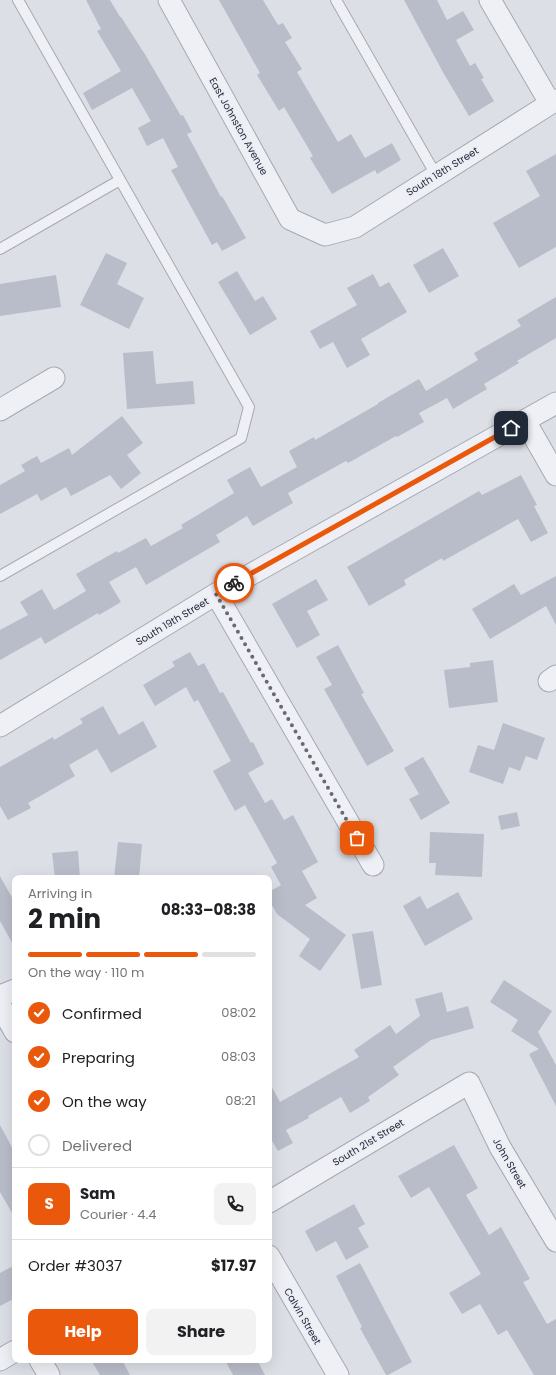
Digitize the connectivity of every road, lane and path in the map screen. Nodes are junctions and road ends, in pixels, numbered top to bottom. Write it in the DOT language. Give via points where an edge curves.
graph roads {
  1 [pos="18,0"];
  2 [pos="169,0"];
  3 [pos="336,0"];
  4 [pos="490,0"];
  5 [pos="553,101"];
  6 [pos="436,175"];
  7 [pos="120,180"];
  8 [pos="325,235"];
  9 [pos="0,249"];
  10 [pos="54,378"];
  11 [pos="556,403"];
  12 [pos="0,410"];
  13 [pos="525,421"];
  14 [pos="556,475"];
  15 [pos="0,576"];
  16 [pos="216,594"];
  17 [pos="0,726"];
  18 [pos="373,865"];
  19 [pos="12,991"];
  20 [pos="0,996"];
  21 [pos="0,1005"];
  22 [pos="12,1027"];
  23 [pos="468,1083"];
  24 [pos="272,1200"];
  25 [pos="556,1242"];
  26 [pos="272,1261"];
  27 [pos="12,1353"];
  28 [pos="0,1360"];
  29 [pos="42,1363"];
  30 [pos="49,1375"];
  31 [pos="338,1375"];
  1 -- 7 [label="lane"];
  2 -- 8 [label="street, East Johnston Avenue" via="290,219"];
  3 -- 6 [label="lane"];
  4 -- 5 [label="street"];
  5 -- 6 [label="street, South 18th Street"];
  6 -- 8 [label="street, South 18th Street" via="355,227"];
  7 -- 9 [label="lane"];
  7 -- 15 [label="lane" via="248,407 241,438"];
  10 -- 12 [label="street"];
  11 -- 13 [label="street, South 19th Street"];
  13 -- 14 [label="street"];
  13 -- 16 [label="street, South 19th Street"];
  16 -- 17 [label="street, South 19th Street"];
  16 -- 18 [label="street"];
  19 -- 20 [label="street"];
  21 -- 22 [label="street"];
  23 -- 24 [label="street, South 21st Street"];
  23 -- 25 [label="street, John Street" via="500,1147"];
  26 -- 31 [label="street, Calvin Street"];
  27 -- 28 [label="street"];
  29 -- 30 [label="street"];
}
